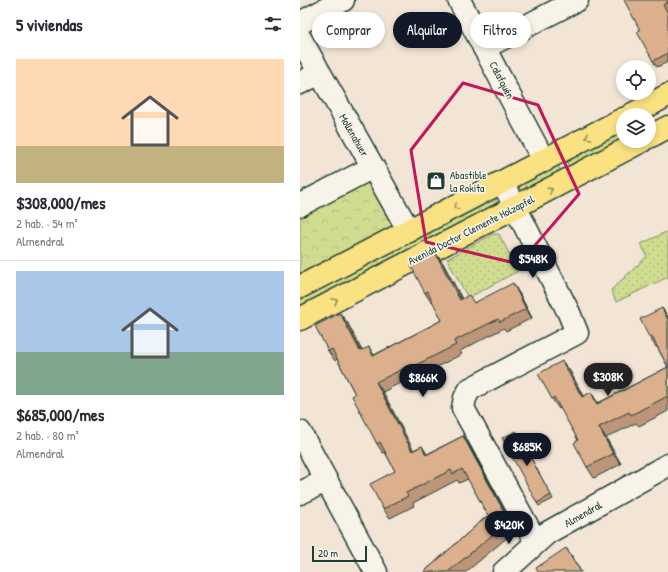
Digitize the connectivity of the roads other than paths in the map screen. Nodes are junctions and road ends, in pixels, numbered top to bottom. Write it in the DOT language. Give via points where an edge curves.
graph roads {
  1 [pos="343,0"];
  2 [pos="459,0"];
  3 [pos="577,0"];
  4 [pos="470,21"];
  5 [pos="300,23"];
  6 [pos="531,24"];
  7 [pos="300,38"];
  8 [pos="484,48"];
  9 [pos="309,78"];
  10 [pos="668,95"];
  11 [pos="644,108"];
  12 [pos="616,123"];
  13 [pos="668,127"];
  14 [pos="656,134"];
  15 [pos="629,148"];
  16 [pos="544,161"];
  17 [pos="373,167"];
  18 [pos="503,183"];
  19 [pos="300,205"];
  20 [pos="516,207"];
  21 [pos="409,231"];
  22 [pos="300,288"];
  23 [pos="300,319"];
  24 [pos="300,432"];
  25 [pos="668,465"];
  26 [pos="326,481"];
  27 [pos="300,493"];
  28 [pos="536,542"];
  29 [pos="376,572"];
  30 [pos="504,572"];
  1 -- 5 [label="street"];
  2 -- 4 [label="street, Calafquén"];
  3 -- 6 [label="street"];
  7 -- 9 [label="street, Mollenahuer"];
  8 -- 16 [label="street, Calafquén"];
  9 -- 17 [label="street, Mollenahuer"];
  10 -- 11 [label="main road"];
  12 -- 16 [label="main road, one-way"];
  13 -- 14 [label="main road"];
  20 -- 15 [label="main road, Avenida Doctor Clemente Holzapfel, one-way"];
  16 -- 18 [label="main road"];
  17 -- 19 [label="street"];
  17 -- 21 [label="street, Mollenahuer"];
  18 -- 20 [label="street"];
  18 -- 21 [label="main road, one-way"];
  23 -- 20 [label="main road, Avenida Doctor Clemente Holzapfel, one-way"];
  20 -- 28 [label="street" via="578,333 470,389 463,408"];
  21 -- 22 [label="main road"];
  24 -- 26 [label="street"];
  25 -- 28 [label="street, Almendral"];
  26 -- 27 [label="street"];
  26 -- 29 [label="street"];
  28 -- 30 [label="street, Almendral"];
}
